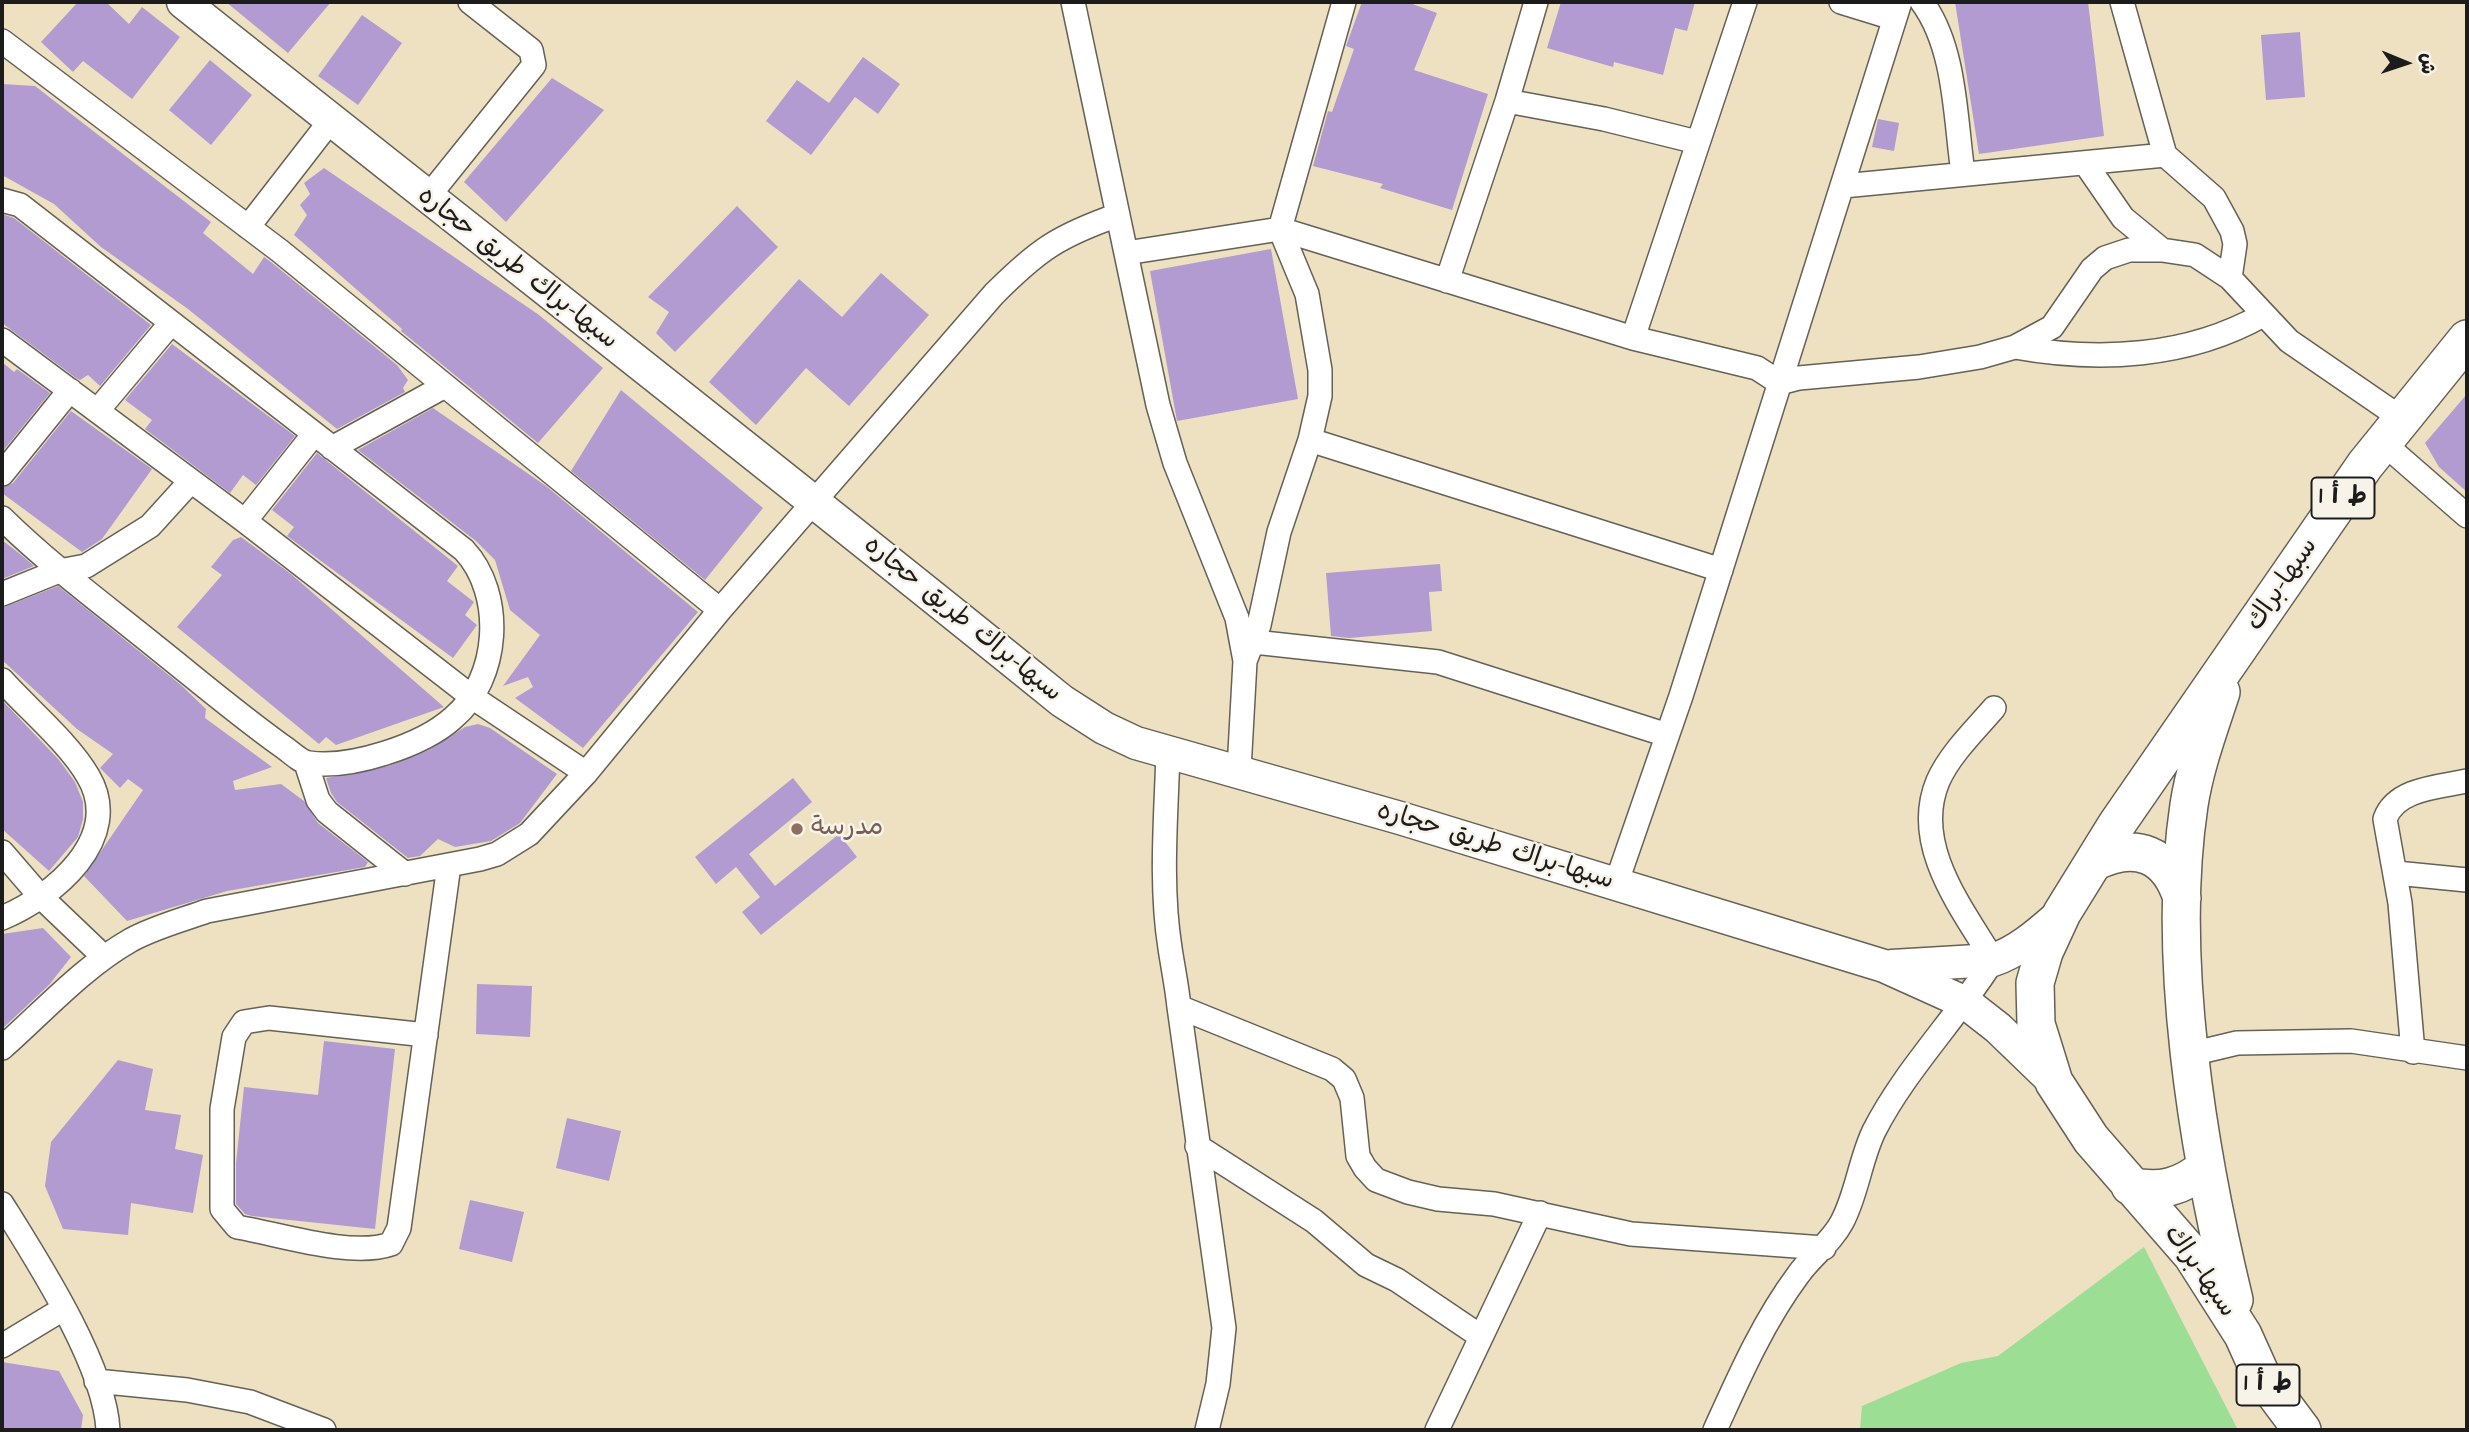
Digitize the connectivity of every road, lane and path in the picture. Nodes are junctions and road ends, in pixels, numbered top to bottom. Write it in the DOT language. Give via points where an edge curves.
graph roads {
  1 [pos="183,2"];
  2 [pos="470,2"];
  3 [pos="1073,2"];
  4 [pos="1344,2"];
  5 [pos="1536,2"];
  6 [pos="1745,2"];
  7 [pos="1841,2"];
  8 [pos="1922,2"];
  9 [pos="2122,2"];
  10 [pos="1897,10"];
  11 [pos="2,41"];
  12 [pos="1507,101"];
  13 [pos="331,120"];
  14 [pos="1697,142"];
  15 [pos="2165,155"];
  16 [pos="2085,163"];
  17 [pos="1963,173"];
  18 [pos="1843,186"];
  19 [pos="427,198"];
  20 [pos="2,200"];
  21 [pos="1118,215"];
  22 [pos="247,227"];
  23 [pos="1280,229"];
  24 [pos="2162,250"];
  25 [pos="1126,253"];
  26 [pos="2230,278"];
  27 [pos="1447,281"];
  28 [pos="2263,315"];
  29 [pos="171,323"];
  30 [pos="1633,338"];
  31 [pos="2467,338"];
  32 [pos="2,340"];
  33 [pos="2015,347"];
  34 [pos="1780,383"];
  35 [pos="443,387"];
  36 [pos="70,390"];
  37 [pos="98,410"];
  38 [pos="2392,430"];
  39 [pos="314,433"];
  40 [pos="1310,440"];
  41 [pos="332,448"];
  42 [pos="2,474"];
  43 [pos="190,482"];
  44 [pos="814,500"];
  45 [pos="2467,516"];
  46 [pos="2,518"];
  47 [pos="245,521"];
  48 [pos="1721,570"];
  49 [pos="59,571"];
  50 [pos="2,594"];
  51 [pos="720,610"];
  52 [pos="1249,651"];
  53 [pos="2229,666"];
  54 [pos="2,680"];
  55 [pos="472,696"];
  56 [pos="1994,708"];
  57 [pos="1667,735"];
  58 [pos="1168,753"];
  59 [pos="306,763"];
  60 [pos="1240,771"];
  61 [pos="586,773"];
  62 [pos="2467,781"];
  63 [pos="2,852"];
  64 [pos="2094,862"];
  65 [pos="449,865"];
  66 [pos="2396,873"];
  67 [pos="405,874"];
  68 [pos="2467,880"];
  69 [pos="1616,884"];
  70 [pos="40,896"];
  71 [pos="2182,898"];
  72 [pos="2062,913"];
  73 [pos="2,918"];
  74 [pos="104,957"];
  75 [pos="1993,960"];
  76 [pos="1884,966"];
  77 [pos="1966,1003"];
  78 [pos="1179,1007"];
  79 [pos="426,1035"];
  80 [pos="2,1048"];
  81 [pos="2413,1052"];
  82 [pos="2192,1054"];
  83 [pos="2467,1058"];
  84 [pos="2054,1082"];
  85 [pos="1197,1146"];
  86 [pos="2206,1167"];
  87 [pos="2130,1186"];
  88 [pos="2,1204"];
  89 [pos="1540,1213"];
  90 [pos="1824,1248"];
  91 [pos="63,1308"];
  92 [pos="2243,1335"];
  93 [pos="1480,1336"];
  94 [pos="2,1346"];
  95 [pos="96,1381"];
  96 [pos="108,1430"];
  97 [pos="324,1430"];
  98 [pos="1207,1430"];
  99 [pos="1437,1430"];
  100 [pos="1714,1430"];
  101 [pos="2302,1430"];
  1 -- 13 [label="main road, سبها-براك طريق حجاره"];
  2 -- 19 [label="street" via="531,50 534,65"];
  3 -- 21 [label="street"];
  4 -- 23 [label="street"];
  5 -- 12 [label="street"];
  6 -- 14 [label="street"];
  7 -- 10 [label="street"];
  8 -- 17 [label="street" via="1946,56"];
  9 -- 15 [label="street"];
  10 -- 18 [label="street"];
  11 -- 22 [label="street"];
  12 -- 14 [label="street"];
  12 -- 27 [label="street"];
  13 -- 19 [label="main road, سبها-براك طريق حجاره"];
  13 -- 22 [label="street"];
  14 -- 30 [label="street"];
  15 -- 16 [label="street"];
  15 -- 26 [label="street" via="2200,183 2225,213 2235,244"];
  16 -- 17 [label="street"];
  16 -- 24 [label="street" via="2123,218"];
  17 -- 18 [label="street"];
  18 -- 34 [label="street"];
  19 -- 44 [label="main road, سبها-براك طريق حجاره"];
  20 -- 29 [label="street" via="20,205"];
  21 -- 25 [label="street"];
  21 -- 44 [label="street" via="1071,231 1031,257"];
  22 -- 35 [label="street"];
  23 -- 25 [label="street"];
  23 -- 27 [label="street"];
  23 -- 40 [label="street" via="1307,294 1316,338 1320,396"];
  24 -- 26 [label="street" via="2195,256"];
  24 -- 33 [label="street" via="2129,250 2105,258 2092,269 2052,327"];
  25 -- 52 [label="street" via="1175,463"];
  26 -- 28 [label="street"];
  27 -- 30 [label="street"];
  28 -- 33 [label="street" via="2221,336 2149,352 2065,356"];
  28 -- 38 [label="street"];
  29 -- 37 [label="street"];
  29 -- 39 [label="street"];
  30 -- 34 [label="street" via="1757,368"];
  31 -- 38 [label="highway, سبها-براك / ط أ 1"];
  32 -- 36 [label="street"];
  33 -- 34 [label="street" via="1919,367"];
  34 -- 48 [label="street"];
  35 -- 41 [label="street"];
  35 -- 51 [label="street"];
  36 -- 37 [label="street"];
  36 -- 42 [label="street"];
  37 -- 43 [label="street"];
  38 -- 45 [label="street"];
  38 -- 53 [label="highway, سبها-براك / ط أ 1"];
  39 -- 41 [label="street"];
  39 -- 47 [label="street"];
  40 -- 48 [label="street"];
  40 -- 52 [label="street" via="1279,532"];
  41 -- 55 [label="street" via="464,550 485,581 493,624 485,666"];
  43 -- 47 [label="street"];
  43 -- 49 [label="street" via="158,519 137,535 86,566"];
  44 -- 51 [label="street"];
  44 -- 58 [label="main road, سبها-براك طريق حجاره" via="1062,701 1104,729"];
  46 -- 49 [label="street"];
  47 -- 55 [label="street"];
  48 -- 57 [label="street"];
  49 -- 50 [label="street"];
  49 -- 59 [label="street" via="232,710"];
  51 -- 61 [label="street"];
  52 -- 57 [label="street" via="1438,662"];
  52 -- 60 [label="street"];
  53 -- 64 [label="highway, سبها-براك" via="2163,755"];
  53 -- 71 [label="highway, سبها-براك" via="2189,803"];
  54 -- 70 [label="street" via="81,766 94,788 93,837 72,870"];
  55 -- 59 [label="street" via="454,718 416,741 362,758"];
  55 -- 61 [label="street"];
  56 -- 75 [label="street" via="1941,775 1931,831 1942,870"];
  57 -- 69 [label="street"];
  58 -- 60 [label="main road, سبها-براك طريق حجاره"];
  58 -- 78 [label="street" via="1166,874"];
  59 -- 67 [label="street" via="318,800 327,812"];
  60 -- 69 [label="main road, سبها-براك طريق حجاره"];
  61 -- 65 [label="street" via="513,845 496,854"];
  62 -- 66 [label="street" via="2410,794 2388,810 2386,832"];
  63 -- 70 [label="street"];
  64 -- 71 [label="highway" via="2120,852 2148,855 2176,880"];
  64 -- 72 [label="highway, سبها-براك"];
  65 -- 67 [label="street"];
  65 -- 79 [label="street"];
  66 -- 68 [label="street"];
  66 -- 81 [label="street"];
  67 -- 74 [label="street" via="207,911 144,934"];
  69 -- 76 [label="main road, سبها-براك طريق حجاره"];
  70 -- 73 [label="street"];
  70 -- 74 [label="street"];
  71 -- 82 [label="highway, سبها-براك" via="2183,971"];
  72 -- 75 [label="main road, سبها-براك طريق حجاره" via="2031,939"];
  72 -- 84 [label="highway, سبها-براك" via="2044,952 2034,998 2040,1044"];
  74 -- 80 [label="street"];
  75 -- 76 [label="main road, سبها-براك طريق حجاره"];
  75 -- 77 [label="street"];
  76 -- 77 [label="main road, سبها-براك طريق حجاره"];
  77 -- 84 [label="main road, سبها-براك طريق حجاره"];
  77 -- 90 [label="street" via="1898,1091 1873,1133 1842,1222"];
  78 -- 85 [label="street"];
  78 -- 89 [label="street" via="1289,1049 1344,1079 1352,1098 1358,1156 1376,1180 1438,1199"];
  79 -- 79 [label="street" via="269,1018 244,1022 234,1037 222,1109 222,1209 237,1227 343,1246 375,1249 391,1244 399,1228"];
  81 -- 82 [label="street" via="2351,1041 2293,1040 2237,1043"];
  81 -- 83 [label="street"];
  82 -- 86 [label="highway, سبها-براك"];
  84 -- 87 [label="highway, سبها-براك" via="2091,1139"];
  85 -- 93 [label="street" via="1314,1221 1366,1265 1397,1280"];
  85 -- 98 [label="street" via="1224,1328"];
  86 -- 87 [label="highway" via="2179,1186 2146,1190"];
  86 -- 92 [label="highway, سبها-براك"];
  87 -- 92 [label="highway, سبها-براك" via="2192,1255"];
  88 -- 91 [label="street"];
  89 -- 90 [label="street" via="1631,1234"];
  89 -- 93 [label="street"];
  90 -- 100 [label="street" via="1798,1274 1750,1353"];
  91 -- 94 [label="street"];
  91 -- 95 [label="street"];
  92 -- 101 [label="highway, ط أ 1" via="2261,1375"];
  93 -- 99 [label="street"];
  95 -- 96 [label="street"];
  95 -- 97 [label="street" via="250,1402"];
}
